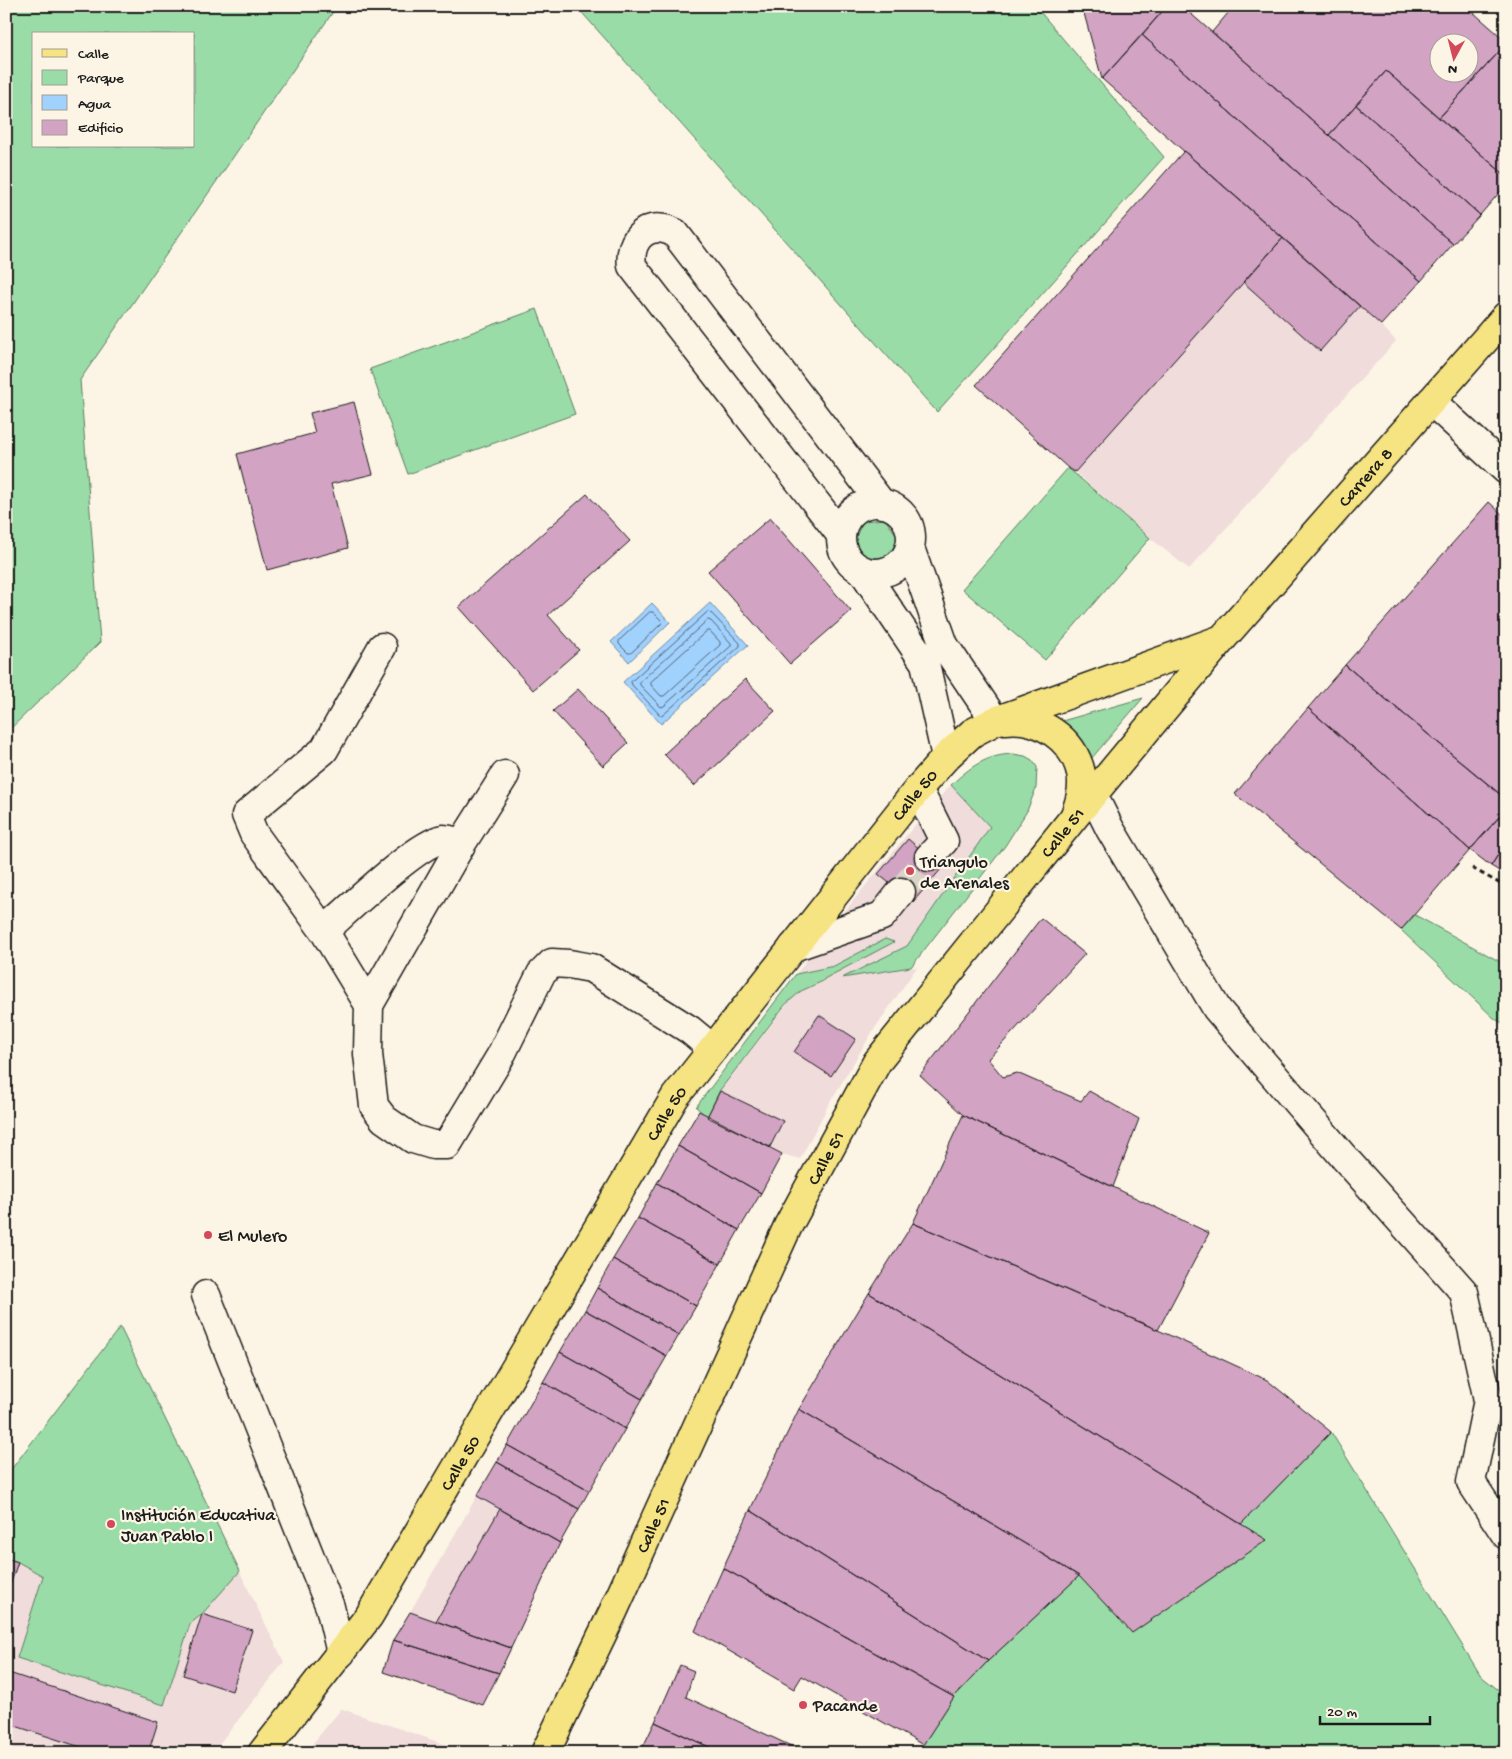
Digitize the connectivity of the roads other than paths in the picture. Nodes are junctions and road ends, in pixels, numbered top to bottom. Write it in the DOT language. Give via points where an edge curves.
graph roads {
  1 [pos="1506,316"];
  2 [pos="1431,402"];
  3 [pos="1506,470"];
  4 [pos="882,504"];
  5 [pos="841,535"];
  6 [pos="910,548"];
  7 [pos="862,570"];
  8 [pos="1223,638"];
  9 [pos="382,647"];
  10 [pos="995,722"];
  11 [pos="946,757"];
  12 [pos="505,775"];
  13 [pos="918,788"];
  14 [pos="1093,795"];
  15 [pos="1075,816"];
  16 [pos="462,843"];
  17 [pos="930,857"];
  18 [pos="901,892"];
  19 [pos="324,931"];
  20 [pos="793,947"];
  21 [pos="369,1005"];
  22 [pos="713,1049"];
  23 [pos="206,1295"];
  24 [pos="1506,1535"];
  25 [pos="341,1653"];
  26 [pos="262,1753"];
  27 [pos="545,1753"];
  1 -- 2 [label="main road, Carrera 8"];
  2 -- 3 [label="street"];
  2 -- 8 [label="main road, Carrera 8"];
  4 -- 5 [label="street" via="867,504 854,510 845,521"];
  4 -- 5 [label="street" via="676,233 664,228 642,233 631,249 632,266"];
  4 -- 6 [label="street" via="895,509 906,520 911,534"];
  5 -- 7 [label="street" via="842,550 850,562"];
  6 -- 7 [label="street" via="903,561 891,570 876,573"];
  6 -- 10 [label="street" via="944,645"];
  7 -- 11 [label="street" via="925,663"];
  8 -- 10 [label="main road, Calle 50"];
  8 -- 14 [label="main road, Calle 51"];
  9 -- 19 [label="street" via="324,750 246,815 254,834"];
  10 -- 11 [label="main road, Calle 50" via="972,733"];
  10 -- 15 [label="main road" via="1018,719 1039,724 1058,735 1073,752 1080,773 1082,795"];
  11 -- 13 [label="main road, Calle 50"];
  12 -- 16 [label="street"];
  13 -- 17 [label="street" via="944,841"];
  13 -- 20 [label="main road, Calle 50"];
  14 -- 15 [label="main road, Calle 51"];
  14 -- 24 [label="street" via="1217,1009 1464,1292 1488,1400 1471,1482"];
  15 -- 27 [label="main road, Calle 51" via="877,1062 788,1226"];
  16 -- 19 [label="street" via="444,839 426,846"];
  16 -- 21 [label="street"];
  18 -- 20 [label="street" via="882,916"];
  19 -- 21 [label="street"];
  20 -- 22 [label="main road, Calle 50"];
  21 -- 22 [label="street" via="368,1054 374,1106 384,1119 413,1139 433,1145 447,1145 500,1057 541,974 552,963 591,968 690,1030"];
  22 -- 25 [label="main road, Calle 50" via="675,1097 369,1616"];
  23 -- 25 [label="street" via="330,1607"];
  25 -- 26 [label="main road, Calle 50"];
}
